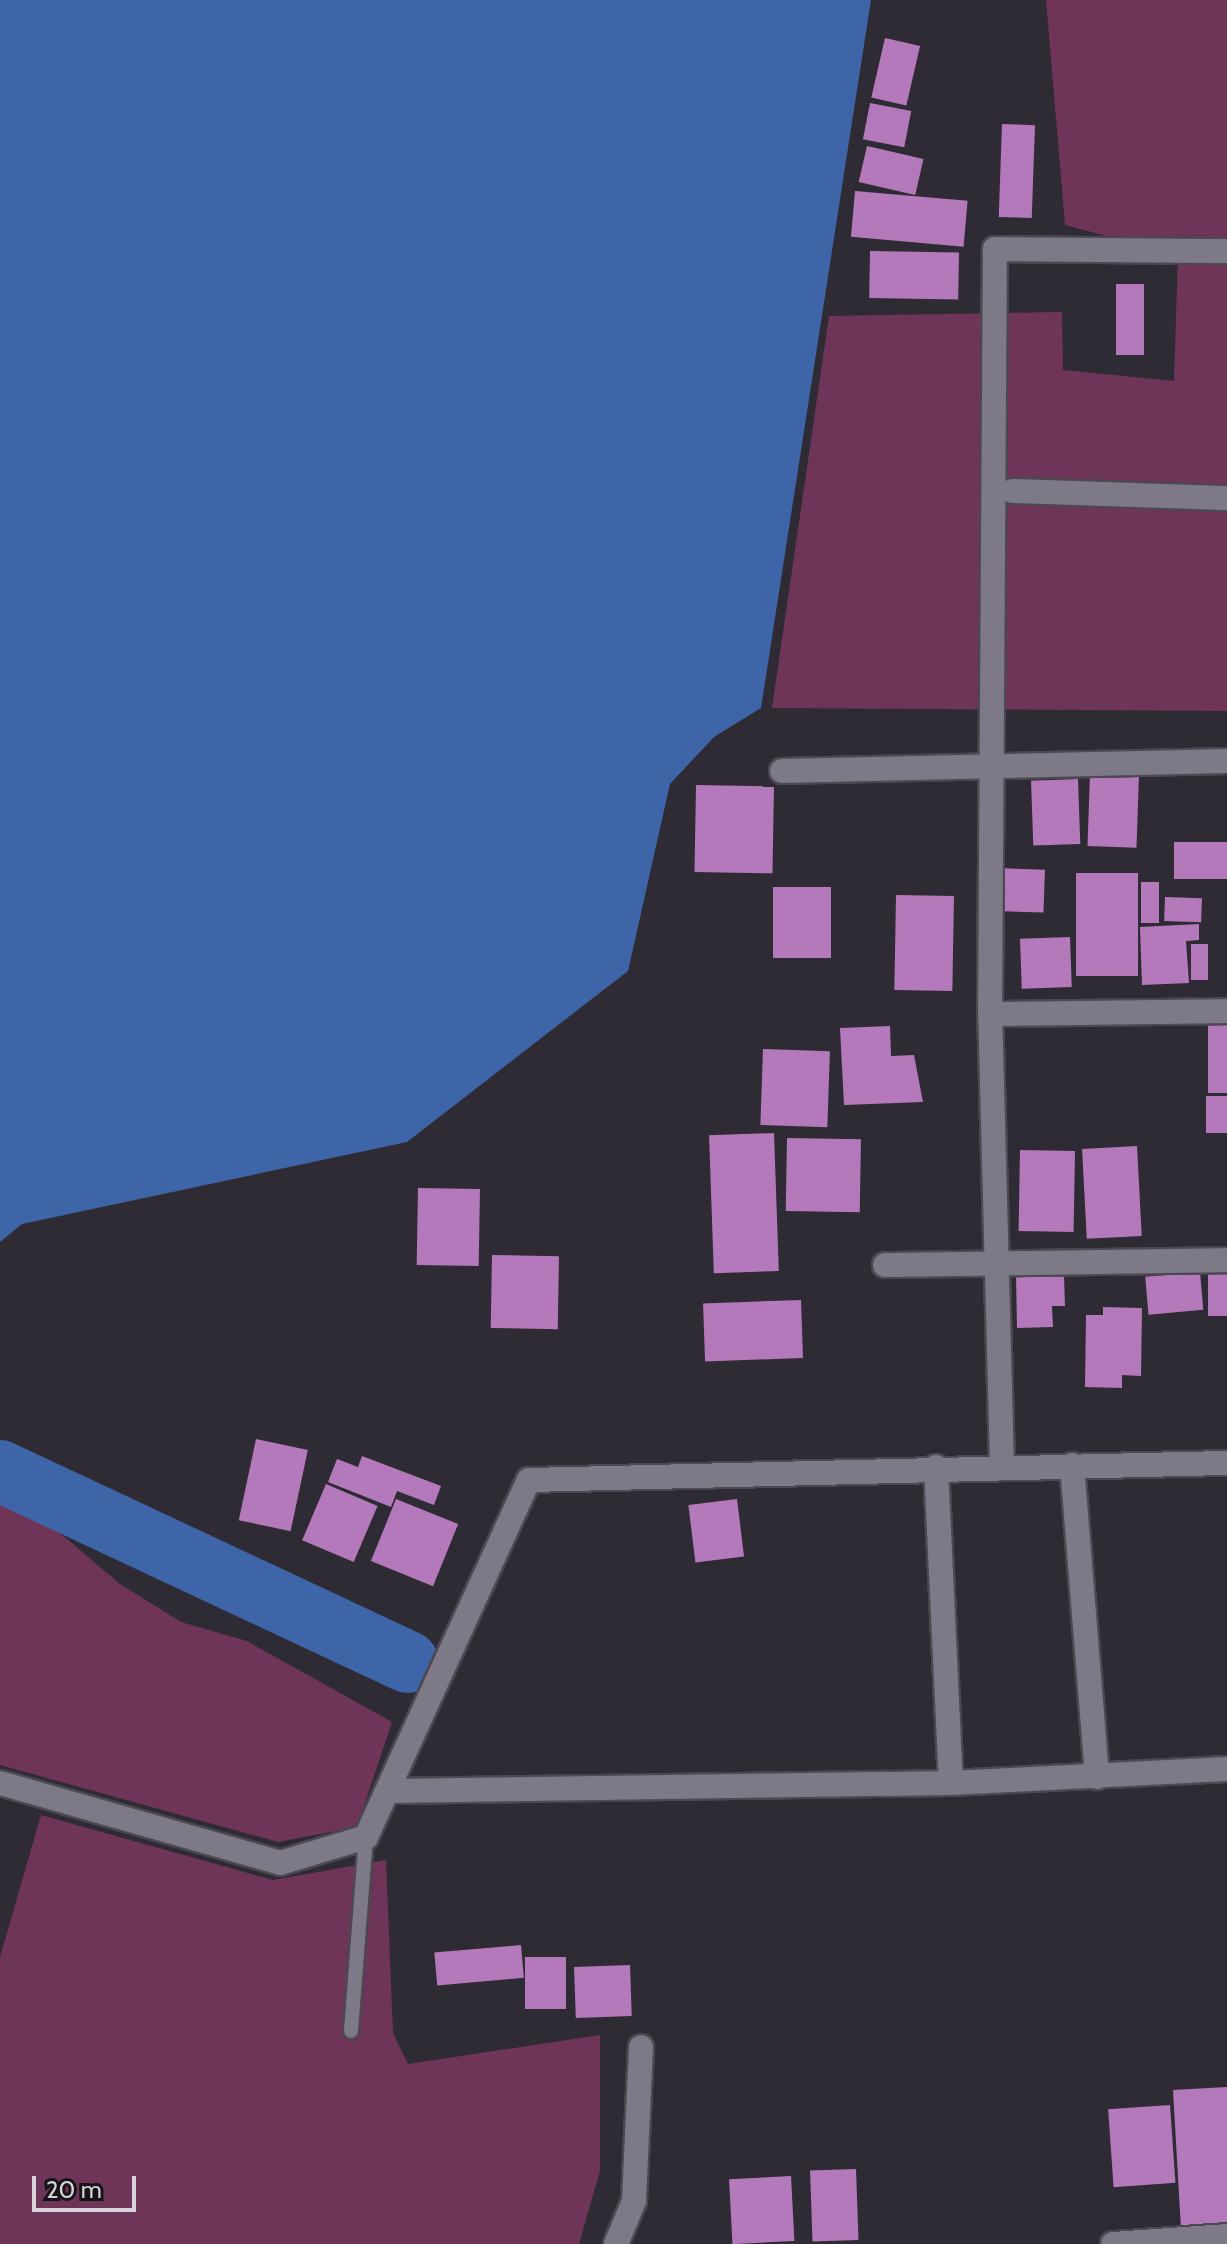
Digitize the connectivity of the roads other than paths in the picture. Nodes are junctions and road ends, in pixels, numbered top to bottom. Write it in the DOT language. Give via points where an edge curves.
graph roads {
  1 [pos="1227,251"];
  2 [pos="1012,491"];
  3 [pos="1227,498"];
  4 [pos="1227,761"];
  5 [pos="994,767"];
  6 [pos="782,771"];
  7 [pos="1227,1011"];
  8 [pos="990,1014"];
  9 [pos="1227,1260"];
  10 [pos="885,1265"];
  11 [pos="997,1265"];
  12 [pos="1227,1463"];
  13 [pos="1002,1465"];
  14 [pos="1072,1465"];
  15 [pos="936,1467"];
  16 [pos="1227,1769"];
  17 [pos="1097,1777"];
  18 [pos="0,1783"];
  19 [pos="951,1783"];
  20 [pos="391,1791"];
  21 [pos="366,1837"];
  22 [pos="351,2031"];
  23 [pos="641,2047"];
  24 [pos="1227,2236"];
  25 [pos="616,2244"];
  26 [pos="1113,2244"];
  1 -- 5 [label="street" via="995,249"];
  2 -- 3 [label="street"];
  4 -- 5 [label="street"];
  5 -- 6 [label="street"];
  5 -- 8 [label="street"];
  7 -- 8 [label="street"];
  8 -- 11 [label="street"];
  9 -- 11 [label="street"];
  10 -- 11 [label="street"];
  11 -- 13 [label="street"];
  12 -- 14 [label="street"];
  13 -- 14 [label="street"];
  13 -- 15 [label="street"];
  14 -- 17 [label="street"];
  15 -- 19 [label="street"];
  15 -- 20 [label="street" via="529,1480"];
  16 -- 17 [label="street"];
  17 -- 19 [label="street"];
  18 -- 21 [label="street" via="280,1863"];
  19 -- 20 [label="street"];
  20 -- 21 [label="street"];
  21 -- 22 [label="lane"];
  23 -- 25 [label="street" via="634,2201"];
  24 -- 26 [label="street"];
}
